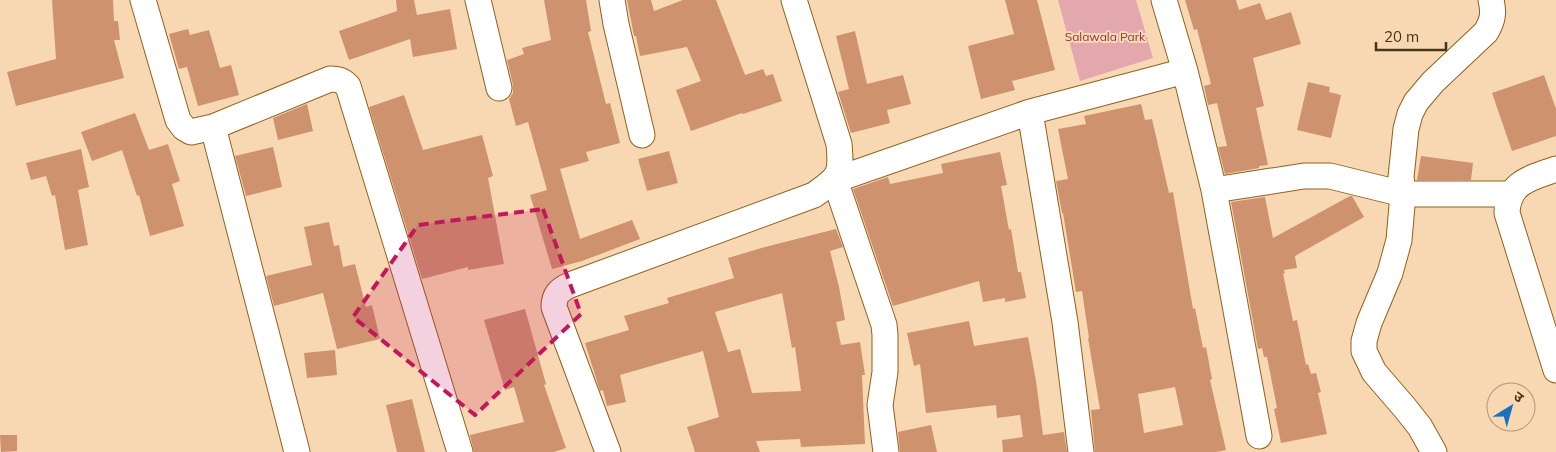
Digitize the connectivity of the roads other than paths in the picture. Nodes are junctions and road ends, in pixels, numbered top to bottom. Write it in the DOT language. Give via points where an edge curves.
graph roads {
  1 [pos="143,0"];
  2 [pos="478,0"];
  3 [pos="612,0"];
  4 [pos="794,0"];
  5 [pos="1164,0"];
  6 [pos="1491,0"];
  7 [pos="1184,71"];
  8 [pos="499,88"];
  9 [pos="1030,112"];
  10 [pos="213,127"];
  11 [pos="642,135"];
  12 [pos="1556,169"];
  13 [pos="835,180"];
  14 [pos="1214,190"];
  15 [pos="1402,194"];
  16 [pos="1511,194"];
  17 [pos="1556,370"];
  18 [pos="1259,436"];
  19 [pos="296,452"];
  20 [pos="460,452"];
  21 [pos="608,452"];
  22 [pos="886,452"];
  23 [pos="1081,452"];
  24 [pos="1434,452"];
  1 -- 10 [label="street" via="178,120 191,132"];
  2 -- 8 [label="street"];
  3 -- 11 [label="street"];
  4 -- 13 [label="street" via="839,144 841,164"];
  5 -- 7 [label="street"];
  6 -- 15 [label="street" via="1492,22 1486,32 1433,82 1410,114 1401,177"];
  7 -- 9 [label="street"];
  7 -- 14 [label="street"];
  9 -- 13 [label="street"];
  9 -- 23 [label="street" via="1065,322"];
  10 -- 19 [label="street"];
  10 -- 20 [label="street" via="330,79 344,81 348,86"];
  12 -- 16 [label="street" via="1526,180"];
  13 -- 21 [label="street" via="814,195 570,285 556,294 554,307"];
  13 -- 22 [label="street" via="884,325 886,355 880,405"];
  14 -- 15 [label="street" via="1304,176 1330,176"];
  14 -- 18 [label="street"];
  15 -- 16 [label="street"];
  15 -- 24 [label="street" via="1399,240 1390,273 1366,332 1364,351 1374,372 1410,414"];
  16 -- 17 [label="street" via="1507,213"];
}
